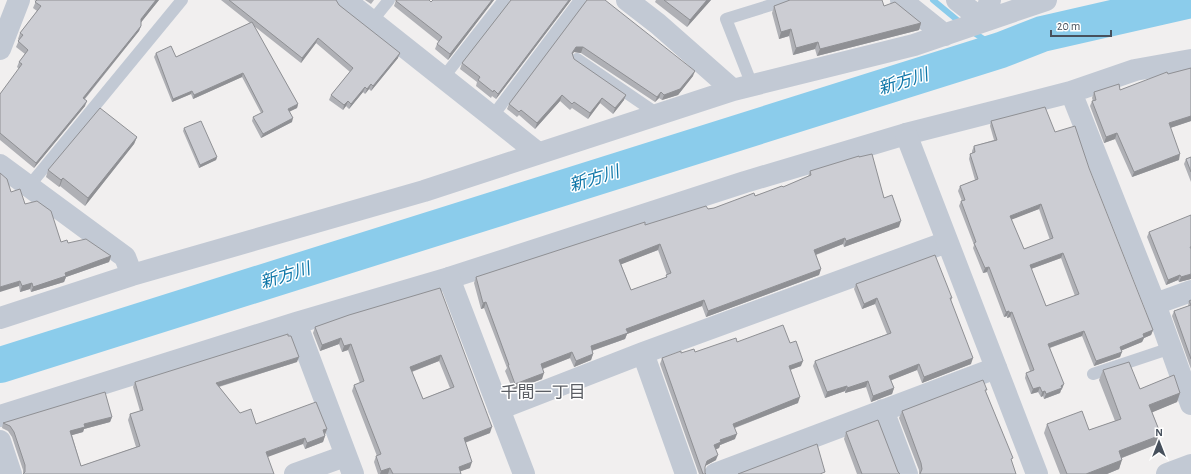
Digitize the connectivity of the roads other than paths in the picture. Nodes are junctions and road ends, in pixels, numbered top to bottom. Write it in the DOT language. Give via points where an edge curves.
graph roads {
  1 [pos="19,0"];
  2 [pos="182,0"];
  3 [pos="346,0"];
  4 [pos="389,0"];
  5 [pos="504,0"];
  6 [pos="580,0"];
  7 [pos="627,0"];
  8 [pos="787,0"];
  9 [pos="901,0"];
  10 [pos="990,0"];
  11 [pos="1046,0"];
  12 [pos="962,2"];
  13 [pos="372,21"];
  14 [pos="984,21"];
  15 [pos="944,35"];
  16 [pos="0,49"];
  17 [pos="577,59"];
  18 [pos="1191,60"];
  19 [pos="443,78"];
  20 [pos="742,88"];
  21 [pos="1071,92"];
  22 [pos="659,115"];
  23 [pos="492,117"];
  24 [pos="906,134"];
  25 [pos="538,153"];
  26 [pos="0,166"];
  27 [pos="29,186"];
  28 [pos="948,242"];
  29 [pos="132,275"];
  30 [pos="449,278"];
  31 [pos="1191,291"];
  32 [pos="1156,304"];
  33 [pos="0,318"];
  34 [pos="296,323"];
  35 [pos="1171,348"];
  36 [pos="643,353"];
  37 [pos="996,368"];
  38 [pos="1093,374"];
  39 [pos="1191,404"];
  40 [pos="499,409"];
  41 [pos="883,410"];
  42 [pos="0,416"];
  43 [pos="0,441"];
  44 [pos="349,465"];
  45 [pos="1191,465"];
  46 [pos="11,474"];
  47 [pos="295,474"];
  48 [pos="524,474"];
  49 [pos="686,474"];
  50 [pos="715,474"];
  51 [pos="907,474"];
  52 [pos="1036,474"];
  53 [pos="1167,474"];
  1 -- 16 [label="street"];
  2 -- 27 [label="lane"];
  3 -- 13 [label="street"];
  4 -- 13 [label="lane"];
  5 -- 19 [label="lane"];
  6 -- 23 [label="lane"];
  7 -- 20 [label="street"];
  8 -- 20 [label="lane" via="726,19"];
  9 -- 15 [label="street"];
  10 -- 14 [label="street"];
  11 -- 14 [label="street"];
  12 -- 14 [label="street"];
  13 -- 19 [label="street"];
  14 -- 15 [label="street"];
  15 -- 20 [label="street" via="914,45"];
  17 -- 22 [label="lane"];
  18 -- 21 [label="street" via="1135,70"];
  19 -- 23 [label="street"];
  20 -- 22 [label="street"];
  21 -- 24 [label="street"];
  21 -- 32 [label="street"];
  22 -- 25 [label="street"];
  23 -- 25 [label="street"];
  24 -- 28 [label="street"];
  24 -- 30 [label="street" via="737,185"];
  25 -- 29 [label="street" via="424,192"];
  26 -- 27 [label="street"];
  27 -- 29 [label="street" via="125,257"];
  28 -- 36 [label="street"];
  28 -- 37 [label="street"];
  29 -- 33 [label="street"];
  30 -- 34 [label="street"];
  30 -- 40 [label="street"];
  31 -- 32 [label="street"];
  32 -- 35 [label="street"];
  34 -- 42 [label="street"];
  34 -- 44 [label="street"];
  35 -- 38 [label="lane"];
  35 -- 39 [label="street"];
  36 -- 40 [label="street"];
  36 -- 49 [label="street"];
  37 -- 41 [label="street"];
  37 -- 52 [label="street"];
  40 -- 48 [label="street"];
  41 -- 50 [label="street"];
  41 -- 51 [label="street"];
  43 -- 46 [label="street"];
  44 -- 47 [label="street"];
  45 -- 53 [label="street"];
}
